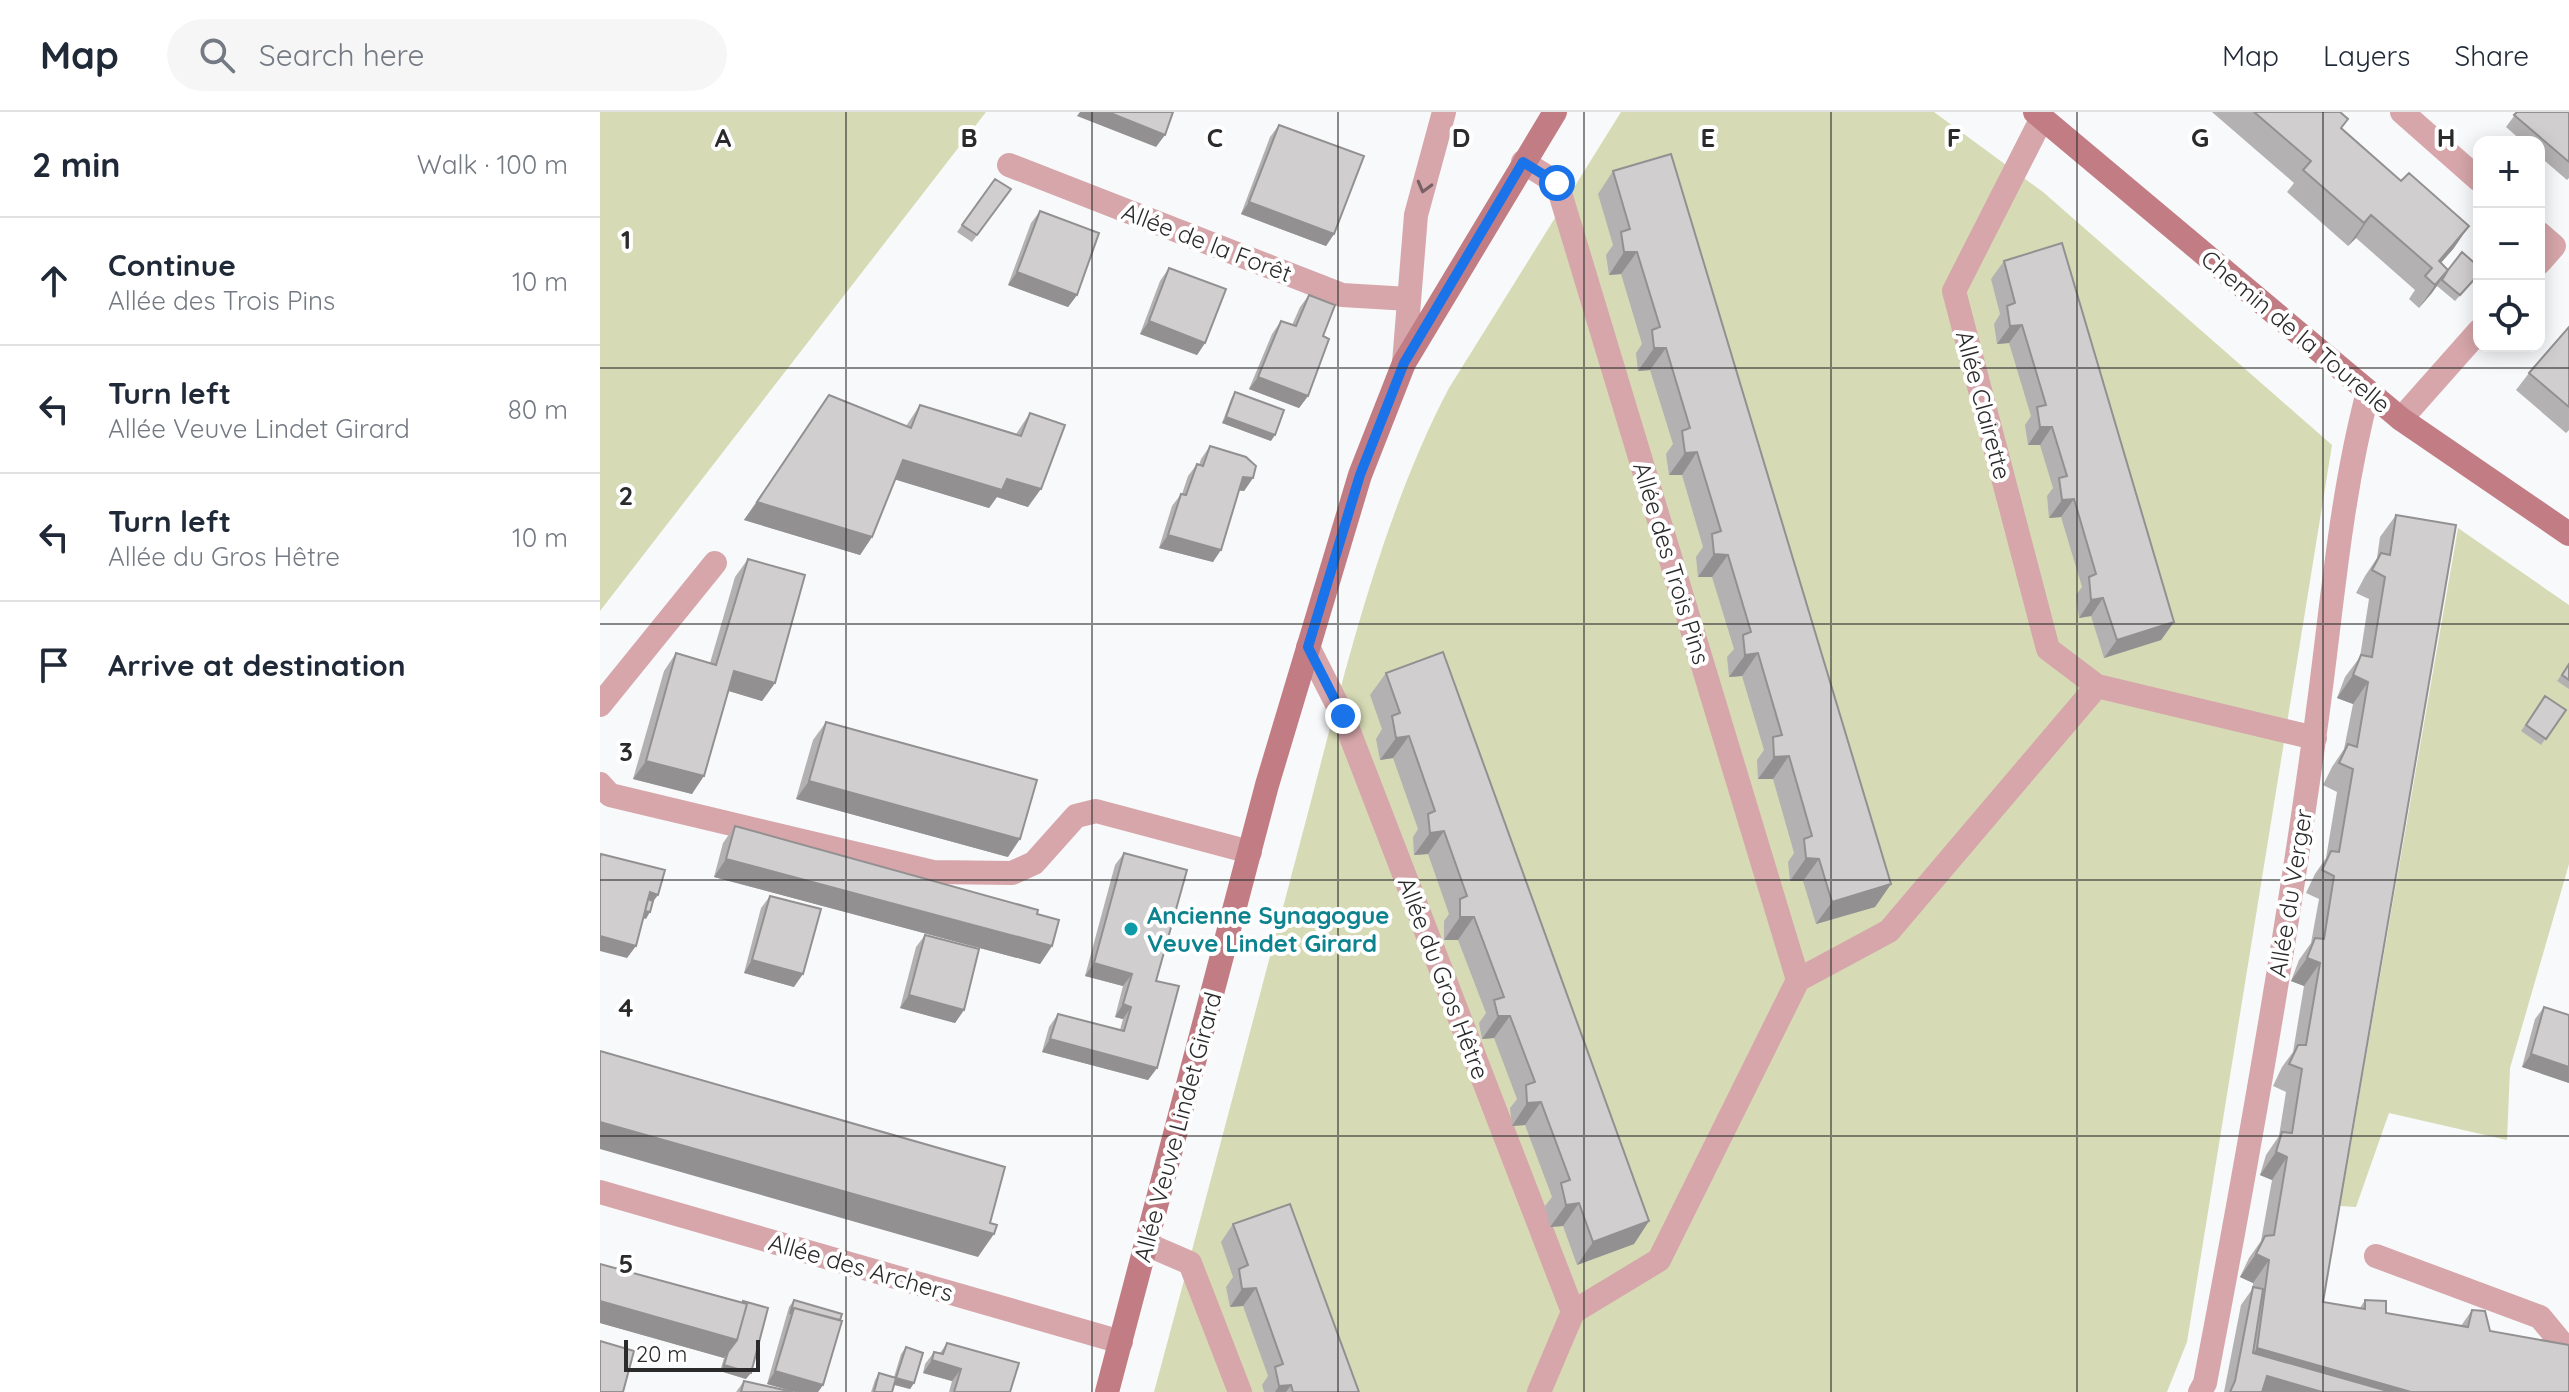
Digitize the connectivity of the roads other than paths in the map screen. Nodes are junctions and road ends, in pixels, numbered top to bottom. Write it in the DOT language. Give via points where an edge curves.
graph roads {
  1 [pos="1444,112"];
  2 [pos="1555,112"];
  3 [pos="2402,112"];
  4 [pos="2038,115"];
  5 [pos="1523,162"];
  6 [pos="1009,165"];
  7 [pos="2473,175"];
  8 [pos="2545,238"];
  9 [pos="2545,256"];
  10 [pos="1409,299"];
  11 [pos="2473,338"];
  12 [pos="1404,363"];
  13 [pos="2368,392"];
  14 [pos="2401,419"];
  15 [pos="2569,534"];
  16 [pos="715,563"];
  17 [pos="1308,647"];
  18 [pos="2097,686"];
  19 [pos="600,705"];
  20 [pos="2315,738"];
  21 [pos="600,784"];
  22 [pos="1250,852"];
  23 [pos="1798,980"];
  24 [pos="600,1192"];
  25 [pos="1146,1244"];
  26 [pos="2376,1256"];
  27 [pos="1573,1312"];
  28 [pos="1121,1342"];
  29 [pos="2569,1352"];
  30 [pos="1107,1392"];
  31 [pos="1240,1392"];
  32 [pos="1539,1392"];
  33 [pos="2200,1392"];
  1 -- 10 [label="street, one-way" via="1416,215"];
  2 -- 5 [label="street, Allée Veuve Lindet Girard"];
  3 -- 7 [label="street"];
  4 -- 13 [label="street, Chemin de la Tourelle"];
  4 -- 18 [label="street, Allée Clairette" via="1954,291 2048,649"];
  5 -- 12 [label="street, Allée Veuve Lindet Girard"];
  5 -- 23 [label="street, Allée des Trois Pins" via="1557,183"];
  6 -- 10 [label="street, Allée de la Forêt" via="1342,295"];
  8 -- 9 [label="street" via="2554,246"];
  10 -- 12 [label="street"];
  11 -- 14 [label="street"];
  12 -- 17 [label="street, Allée Veuve Lindet Girard" via="1360,475"];
  13 -- 14 [label="street, Chemin de la Tourelle"];
  13 -- 20 [label="street, Allée du Verger" via="2347,479"];
  14 -- 15 [label="street, Chemin de la Tourelle"];
  16 -- 19 [label="street"];
  17 -- 22 [label="street, Allée Veuve Lindet Girard"];
  17 -- 27 [label="street, Allée du Gros Hêtre" via="1343,716"];
  18 -- 20 [label="street"];
  18 -- 23 [label="street" via="1889,931"];
  20 -- 33 [label="street, Allée du Verger" via="2255,1121"];
  21 -- 22 [label="street" via="610,795 933,872 1012,873 1034,863 1076,816 1096,811"];
  22 -- 25 [label="street, Allée Veuve Lindet Girard"];
  23 -- 27 [label="street" via="1659,1260"];
  24 -- 28 [label="street, Allée des Archers"];
  25 -- 28 [label="street, Allée Veuve Lindet Girard"];
  25 -- 31 [label="street" via="1190,1263"];
  26 -- 29 [label="street" via="2540,1317"];
  27 -- 32 [label="street"];
  28 -- 30 [label="street, Allée Veuve Lindet Girard"];
}
